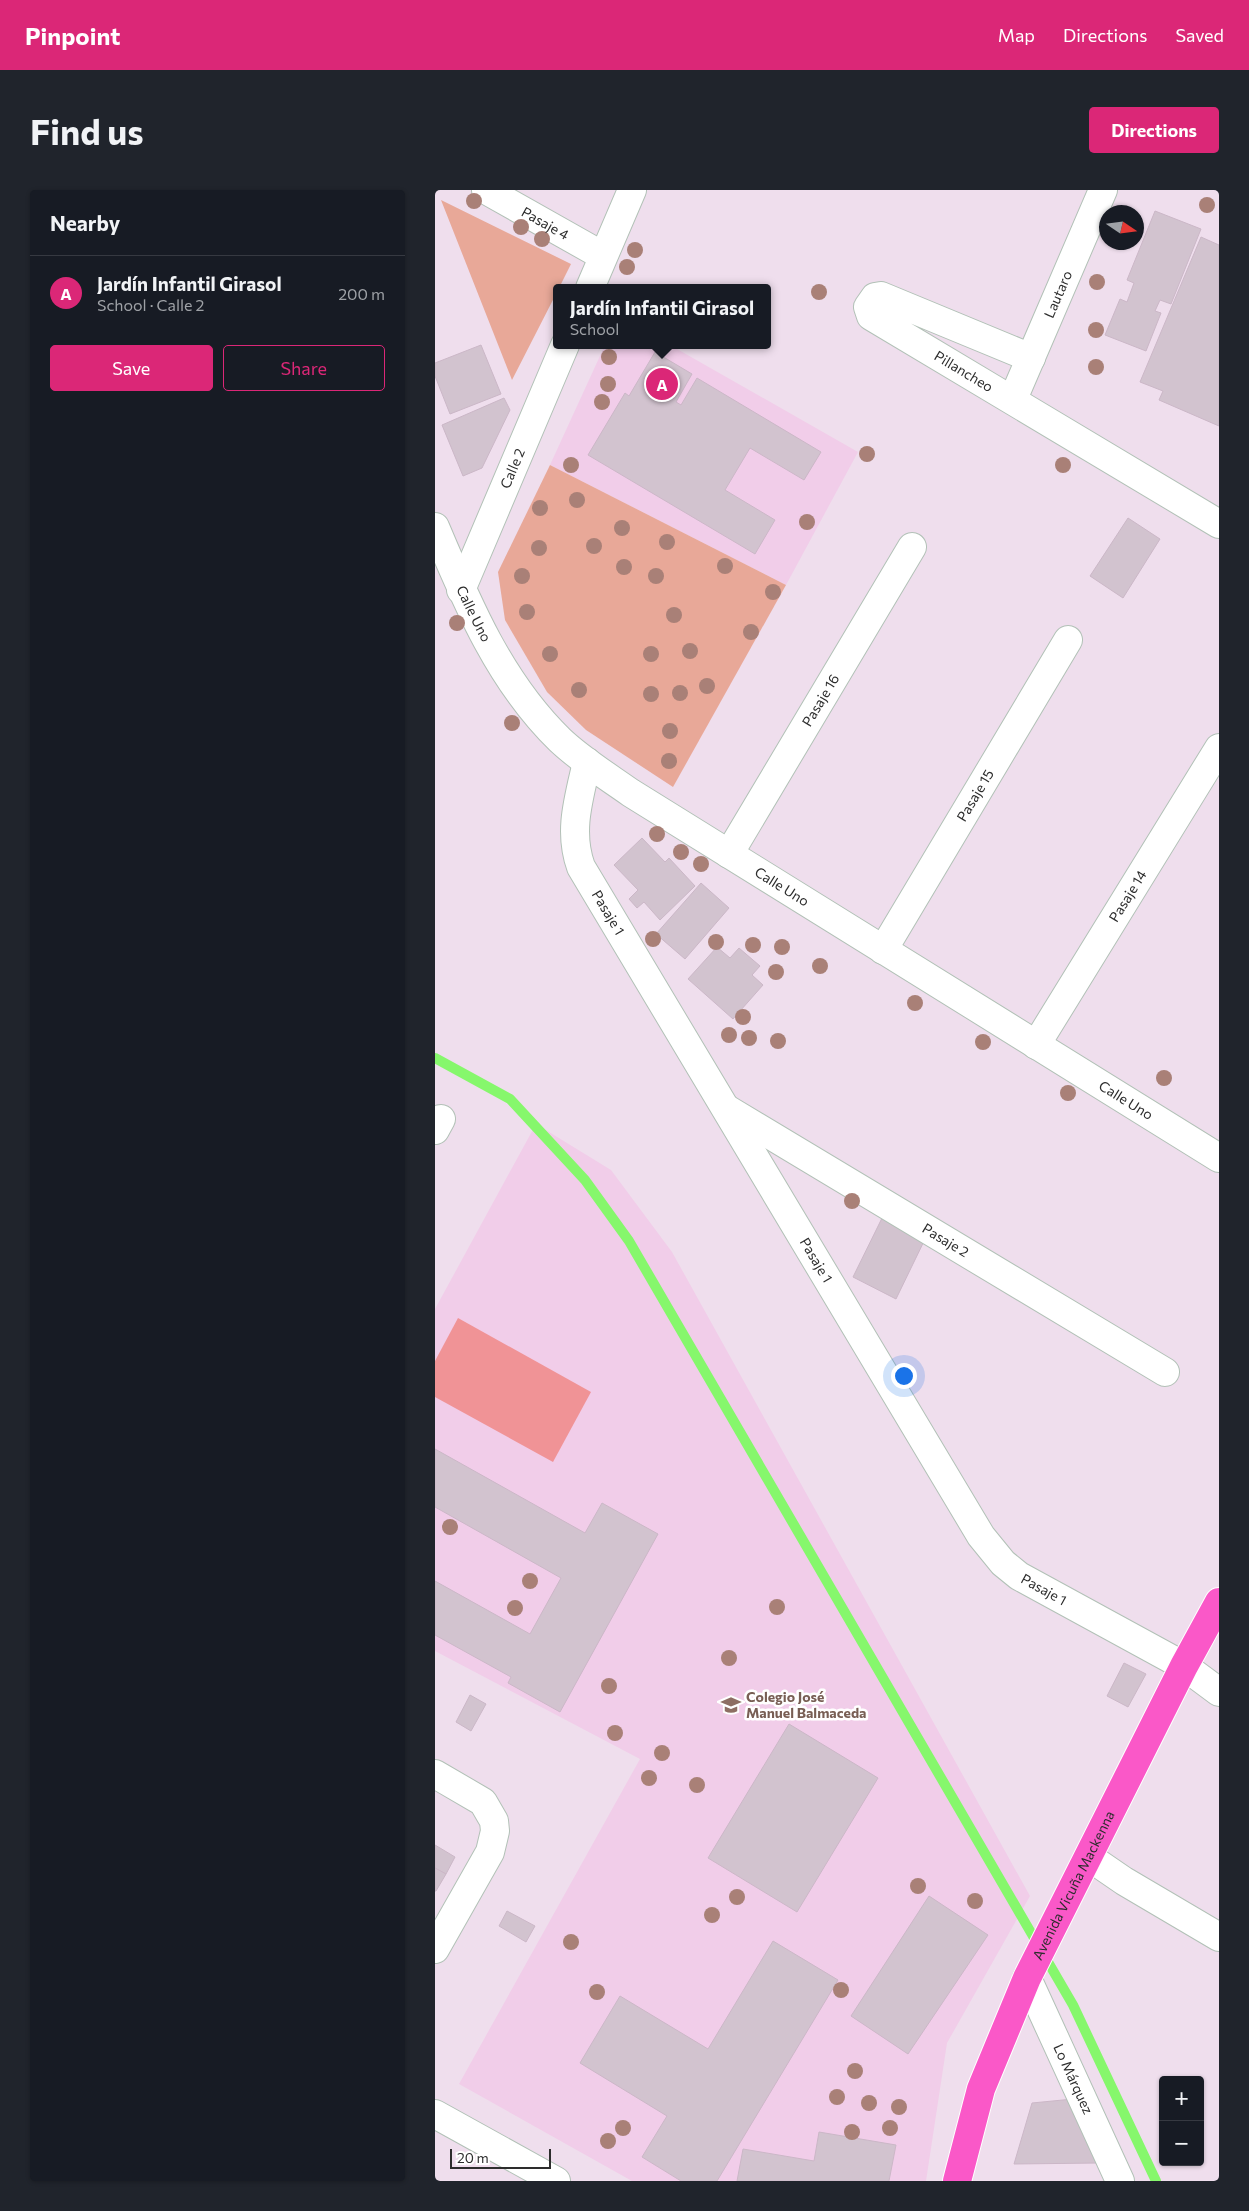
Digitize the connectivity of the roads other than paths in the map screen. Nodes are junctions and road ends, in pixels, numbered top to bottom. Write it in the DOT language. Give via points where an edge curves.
graph roads {
  1 [pos="486,190"];
  2 [pos="632,190"];
  3 [pos="1103,190"];
  4 [pos="603,256"];
  5 [pos="592,284"];
  6 [pos="563,349"];
  7 [pos="1031,358"];
  8 [pos="1013,399"];
  9 [pos="1219,524"];
  10 [pos="435,528"];
  11 [pos="912,547"];
  12 [pos="461,590"];
  13 [pos="1068,640"];
  14 [pos="1219,748"];
  15 [pos="587,762"];
  16 [pos="729,854"];
  17 [pos="883,950"];
  18 [pos="1036,1045"];
  19 [pos="725,1108"];
  20 [pos="1219,1158"];
  21 [pos="1165,1372"];
  22 [pos="1219,1602"];
  23 [pos="1184,1666"];
  24 [pos="1219,1692"];
  25 [pos="435,1774"];
  26 [pos="1089,1856"];
  27 [pos="1219,1937"];
  28 [pos="435,1949"];
  29 [pos="1031,1969"];
  30 [pos="435,2114"];
  31 [pos="556,2181"];
  32 [pos="957,2181"];
  33 [pos="1120,2181"];
  1 -- 4 [label="street, Pasaje 4"];
  2 -- 4 [label="street"];
  3 -- 7 [label="street, Lautaro"];
  4 -- 5 [label="street"];
  6 -- 12 [label="street, Calle 2"];
  7 -- 8 [label="street, Lautaro"];
  7 -- 8 [label="street, Pillancheo" via="881,296 870,302 871,316"];
  8 -- 9 [label="street, Pillancheo"];
  10 -- 12 [label="street, Calle Uno"];
  11 -- 16 [label="street, Pasaje 16"];
  12 -- 15 [label="street, Calle Uno" via="517,690 561,741"];
  13 -- 17 [label="street, Pasaje 15"];
  14 -- 18 [label="street, Pasaje 14"];
  15 -- 16 [label="street, Calle Uno"];
  15 -- 19 [label="street, Pasaje 1" via="574,826 574,841 581,867"];
  16 -- 17 [label="street, Calle Uno"];
  17 -- 18 [label="street, Calle Uno"];
  18 -- 20 [label="street, Calle Uno"];
  19 -- 21 [label="street, Pasaje 2"];
  19 -- 23 [label="street, Pasaje 1" via="991,1550 1019,1576 1037,1587"];
  22 -- 23 [label="main road, Avenida Vicuña Mackenna"];
  23 -- 24 [label="street, Pasaje 1"];
  23 -- 26 [label="main road, Avenida Vicuña Mackenna"];
  25 -- 28 [label="street" via="483,1802 492,1816 495,1831 490,1852"];
  26 -- 27 [label="street"];
  26 -- 29 [label="main road, Avenida Vicuña Mackenna"];
  29 -- 32 [label="main road, Avenida Vicuña Mackenna" via="981,2089"];
  29 -- 33 [label="street, Lo Márquez"];
  30 -- 31 [label="street"];
}
